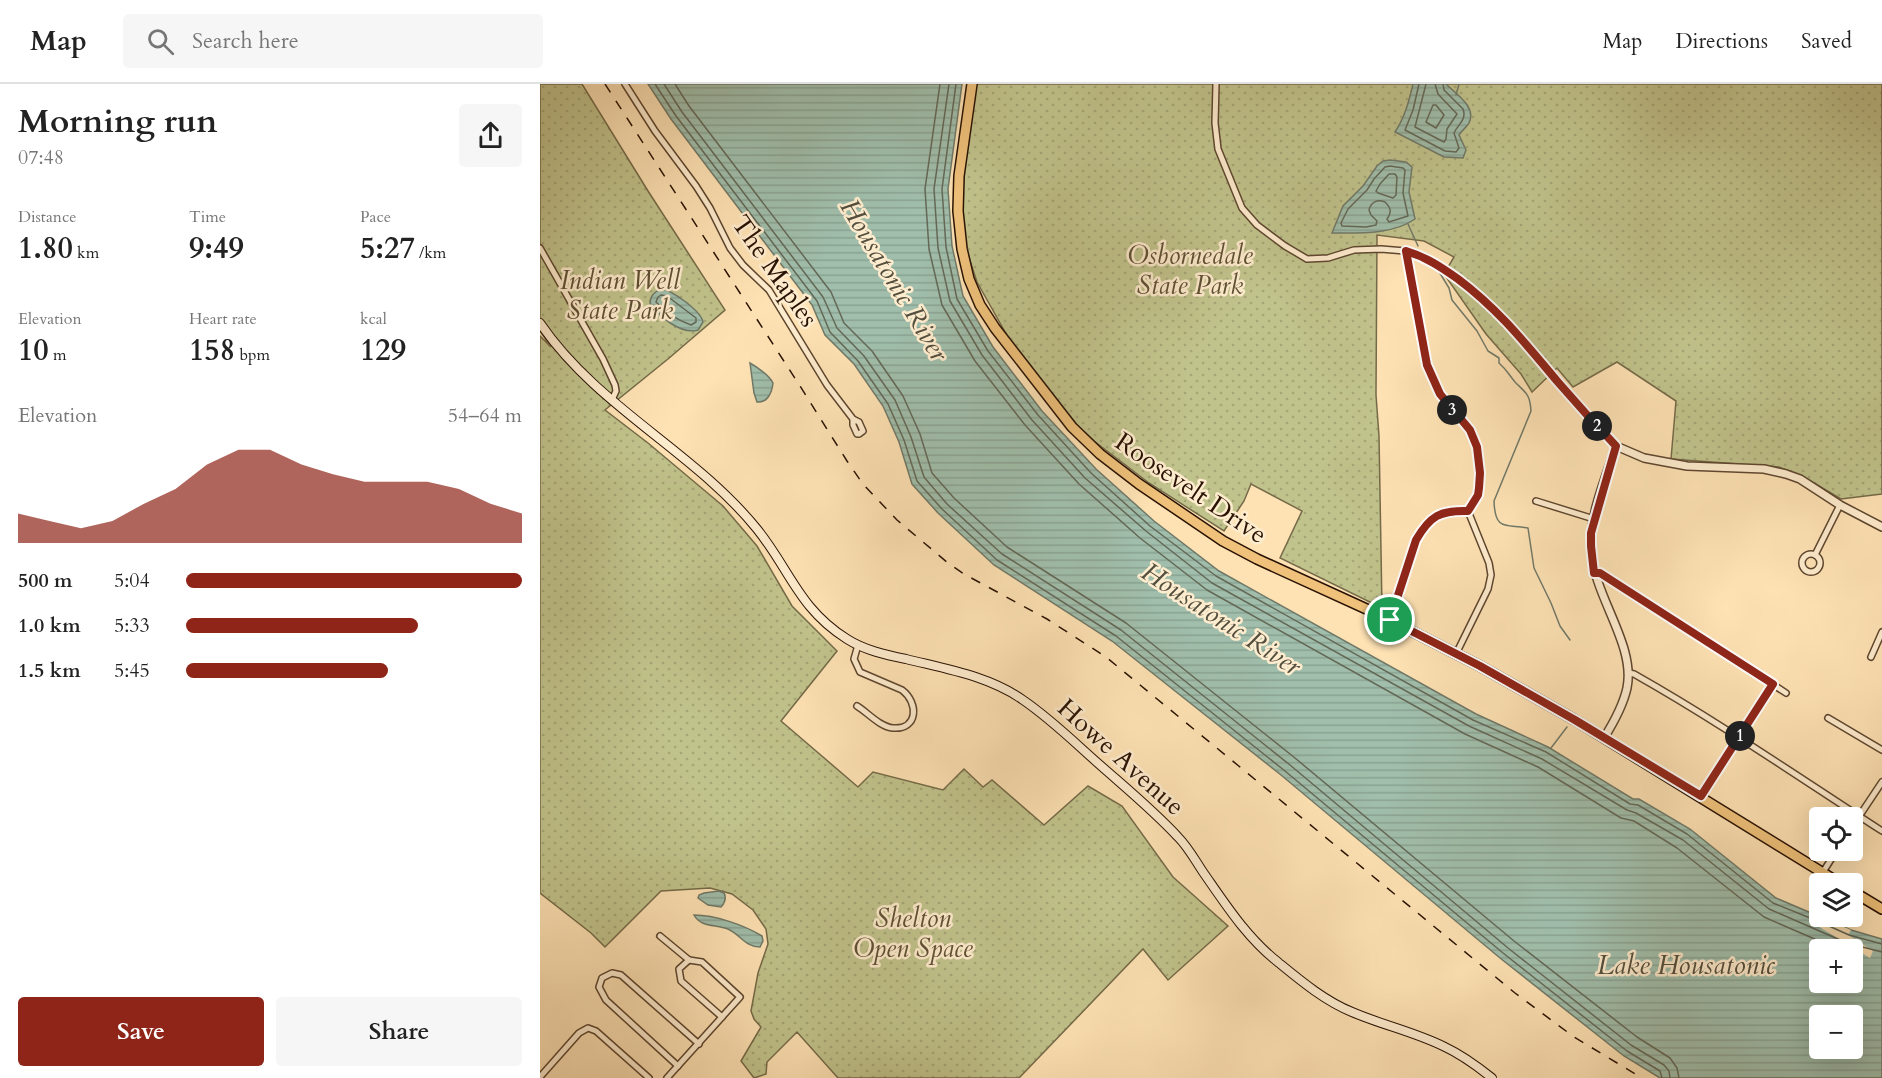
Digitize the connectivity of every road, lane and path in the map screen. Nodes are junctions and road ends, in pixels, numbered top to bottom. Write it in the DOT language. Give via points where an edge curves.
graph roads {
  1 [pos="625,84"];
  2 [pos="972,84"];
  3 [pos="1208,84"];
  4 [pos="1216,85"];
  5 [pos="540,248"];
  6 [pos="1406,251"];
  7 [pos="540,323"];
  8 [pos="612,400"];
  9 [pos="853,419"];
  10 [pos="1616,446"];
  11 [pos="1536,501"];
  12 [pos="1840,505"];
  13 [pos="1468,511"];
  14 [pos="1594,519"];
  15 [pos="1882,527"];
  16 [pos="1815,555"];
  17 [pos="1594,573"];
  18 [pos="1390,620"];
  19 [pos="1882,632"];
  20 [pos="858,645"];
  21 [pos="1456,654"];
  22 [pos="1871,657"];
  23 [pos="1629,673"];
  24 [pos="1773,684"];
  25 [pos="1786,693"];
  26 [pos="857,706"];
  27 [pos="1828,718"];
  28 [pos="1739,737"];
  29 [pos="1605,738"];
  30 [pos="1882,750"];
  31 [pos="1882,782"];
  32 [pos="1701,796"];
  33 [pos="1846,807"];
  34 [pos="1863,811"];
  35 [pos="1863,818"];
  36 [pos="1882,831"];
  37 [pos="1830,861"];
  38 [pos="1823,872"];
  39 [pos="1863,898"];
  40 [pos="1882,909"];
  41 [pos="660,936"];
  42 [pos="688,960"];
  43 [pos="722,1017"];
  44 [pos="699,1044"];
  45 [pos="678,1066"];
  46 [pos="540,1077"];
  47 [pos="649,1078"];
  48 [pos="667,1078"];
  49 [pos="1492,1078"];
  1 -- 9 [label="street, The Maples" via="696,186 730,248 769,290 827,385"];
  2 -- 18 [label="main road, Roosevelt Drive" via="958,211 969,279 995,328 1045,394 1100,454 1223,541"];
  3 -- 4 [label="street"];
  4 -- 6 [label="street" via="1218,149 1242,208 1257,225 1307,259 1354,250"];
  5 -- 8 [label="street" via="603,359 615,385"];
  6 -- 10 [label="street" via="1436,263 1486,300"];
  6 -- 13 [label="street" via="1427,365 1440,394 1470,430 1477,447 1479,488"];
  7 -- 8 [label="main road, Howe Avenue" via="563,354"];
  8 -- 20 [label="main road, Howe Avenue" via="715,485 760,533 813,612"];
  10 -- 12 [label="street" via="1644,458 1686,466 1781,472 1800,479"];
  10 -- 14 [label="street"];
  11 -- 14 [label="street"];
  12 -- 15 [label="street"];
  12 -- 16 [label="street"];
  13 -- 18 [label="street" via="1439,514 1421,532"];
  13 -- 21 [label="street" via="1491,575"];
  14 -- 17 [label="street"];
  17 -- 23 [label="street" via="1623,646"];
  17 -- 24 [label="street" via="1600,573"];
  18 -- 21 [label="main road, Roosevelt Drive"];
  19 -- 22 [label="street"];
  20 -- 26 [label="street" via="854,659 860,672 908,694 913,716 907,725 893,728"];
  20 -- 49 [label="main road, Howe Avenue" via="989,681 1017,695 1180,838 1241,926 1279,963 1338,1005 1444,1046"];
  21 -- 29 [label="main road, Roosevelt Drive"];
  23 -- 28 [label="street"];
  23 -- 29 [label="street" via="1625,696"];
  24 -- 25 [label="street"];
  24 -- 28 [label="street"];
  27 -- 30 [label="street"];
  28 -- 32 [label="street"];
  28 -- 33 [label="street"];
  29 -- 32 [label="main road, Roosevelt Drive"];
  31 -- 34 [label="street"];
  32 -- 38 [label="main road, Roosevelt Drive"];
  35 -- 36 [label="street"];
  37 -- 38 [label="street"];
  39 -- 40 [label="main road"];
  41 -- 42 [label="street"];
  42 -- 43 [label="street" via="680,969 681,981"];
  42 -- 43 [label="street" via="702,962 740,997"];
  43 -- 44 [label="street"];
  44 -- 45 [label="street"];
  44 -- 45 [label="street" via="621,975 612,973 602,978 599,987 603,998"];
  45 -- 48 [label="street"];
  46 -- 47 [label="street" via="588,1028"];
}
